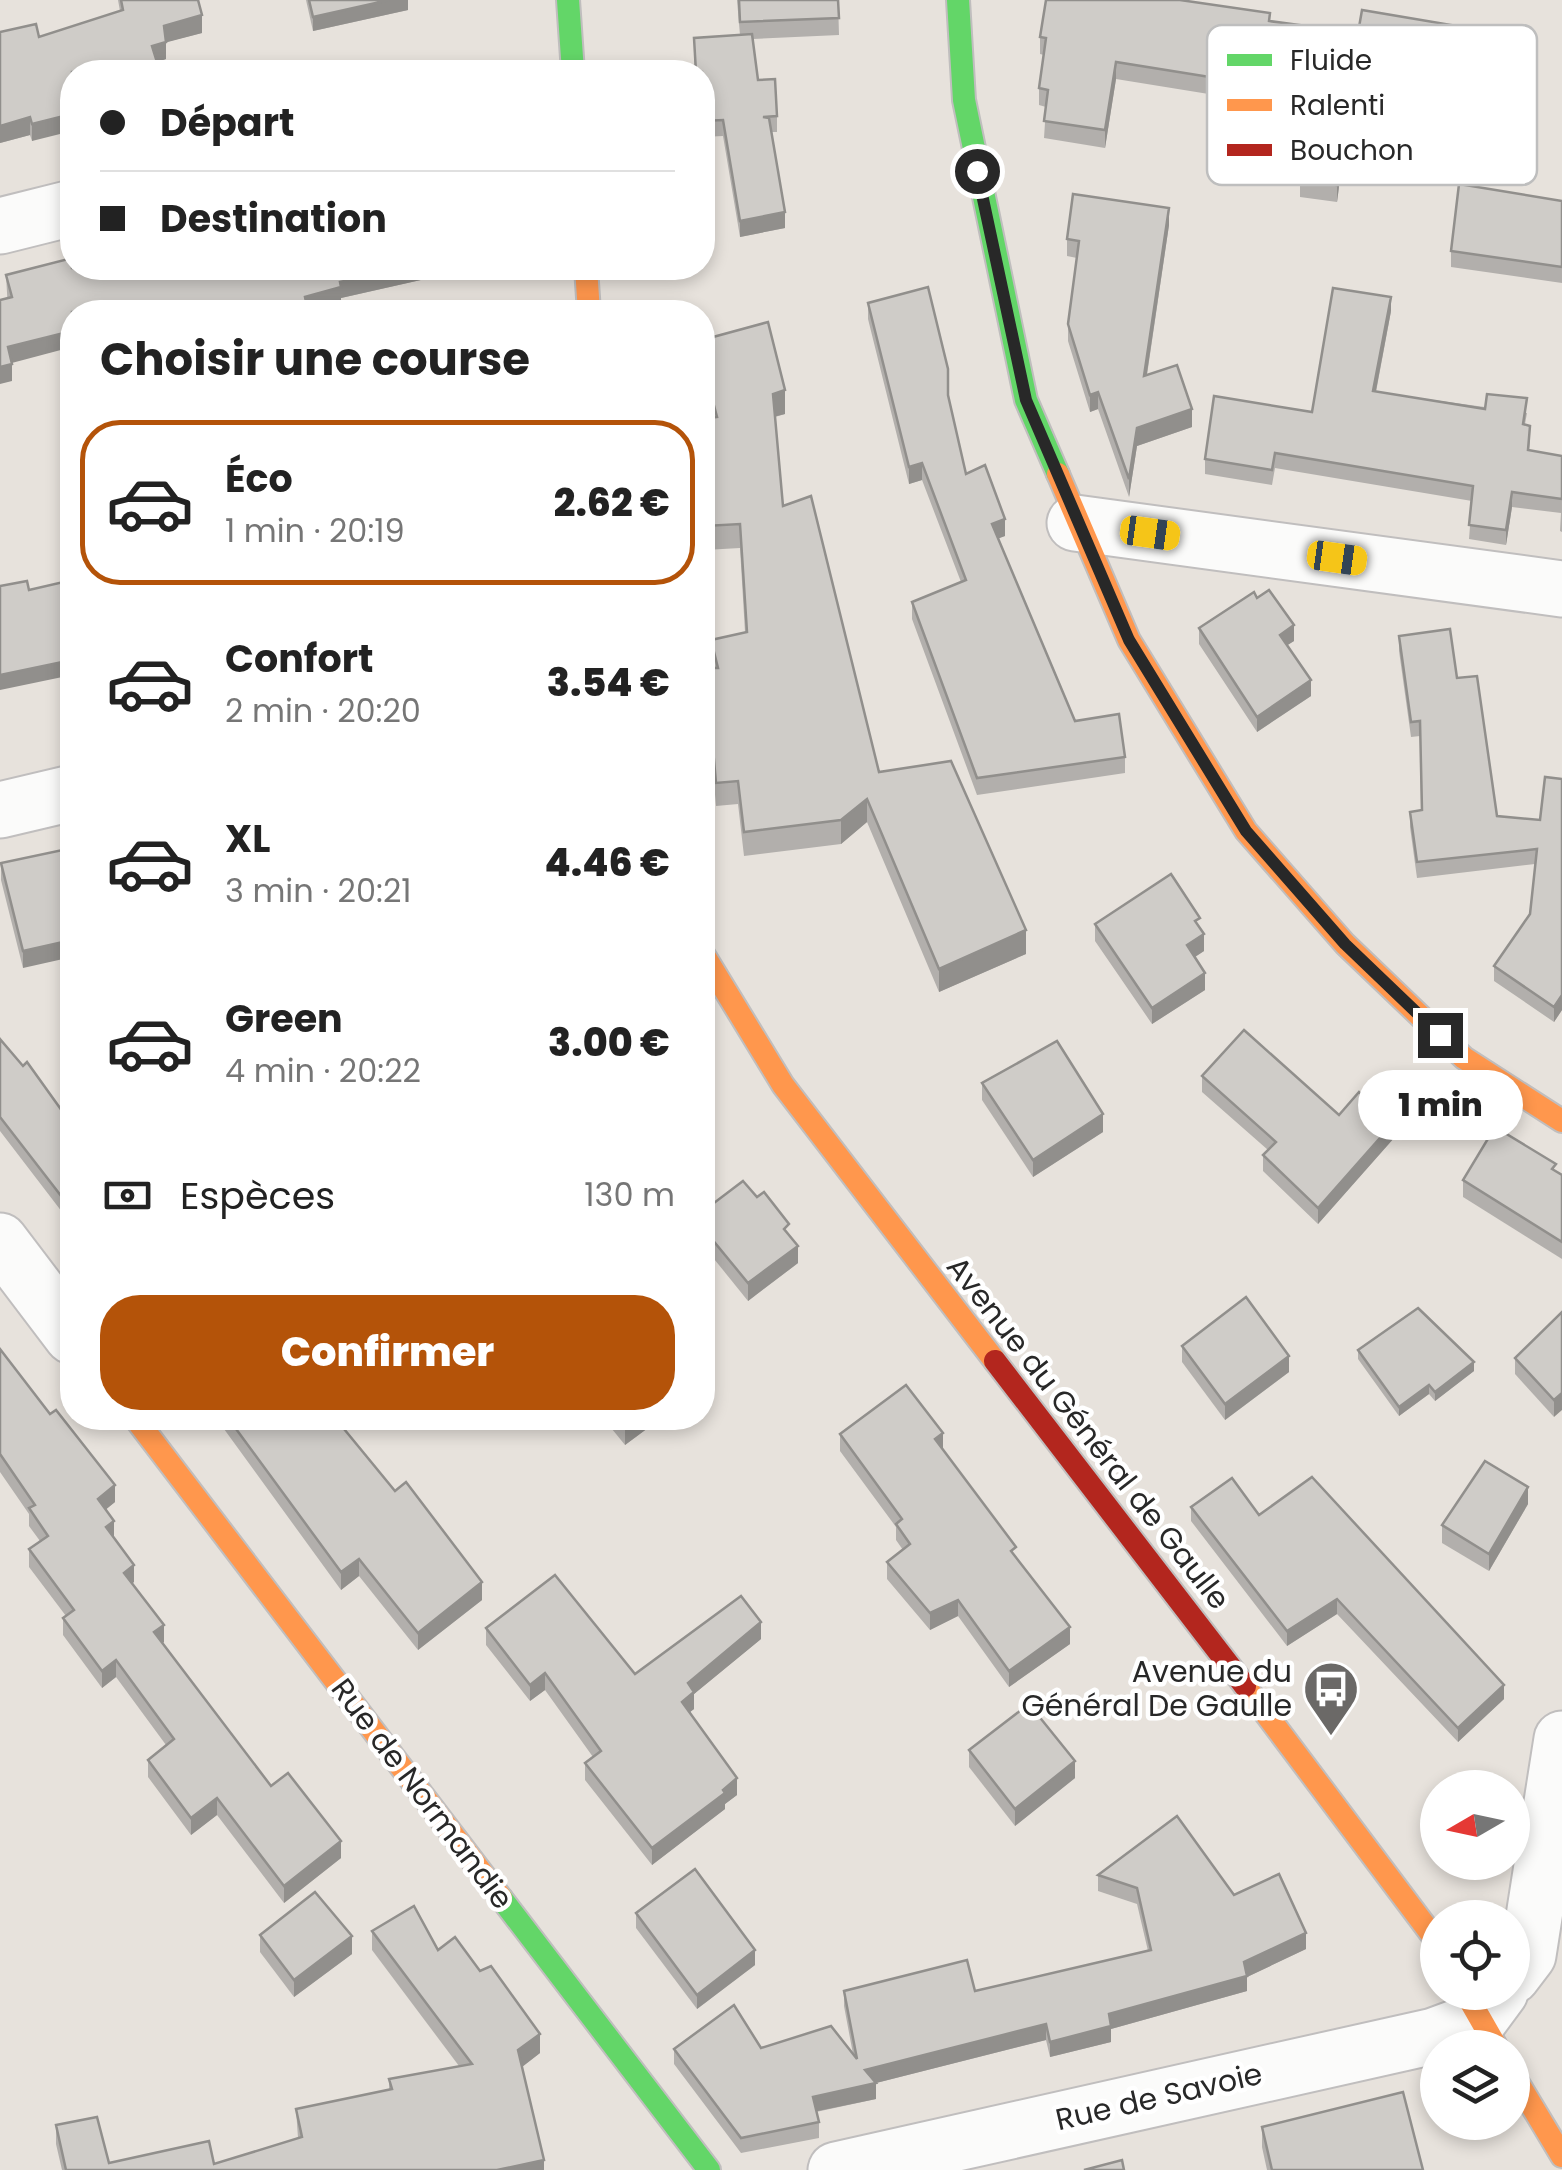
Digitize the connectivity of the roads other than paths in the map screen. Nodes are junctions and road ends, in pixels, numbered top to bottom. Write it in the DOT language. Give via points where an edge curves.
graph roads {
  1 [pos="568,0"];
  2 [pos="958,0"];
  3 [pos="572,60"];
  4 [pos="60,211"];
  5 [pos="0,226"];
  6 [pos="1075,523"];
  7 [pos="1562,589"];
  8 [pos="60,796"];
  9 [pos="0,810"];
  10 [pos="715,973"];
  11 [pos="1562,1122"];
  12 [pos="0,1241"];
  13 [pos="60,1320"];
  14 [pos="144,1430"];
  15 [pos="1562,1740"];
  16 [pos="1420,1919"];
  17 [pos="1530,1942"];
  18 [pos="1486,2013"];
  19 [pos="1530,2103"];
  20 [pos="1562,2156"];
  21 [pos="710,2170"];
  22 [pos="836,2170"];
  1 -- 3 [label="street"];
  2 -- 6 [label="street" via="964,100 1002,295 1026,400"];
  4 -- 5 [label="street"];
  6 -- 7 [label="street"];
  6 -- 11 [label="street" via="1129,640 1246,831 1345,944 1464,1058"];
  8 -- 9 [label="street"];
  10 -- 16 [label="street, Avenue du Général de Gaulle" via="783,1085"];
  12 -- 13 [label="street"];
  14 -- 21 [label="street, Rue de Normandie"];
  15 -- 17 [label="street"];
  18 -- 22 [label="street, Rue de Savoie" via="1434,2036"];
  19 -- 20 [label="street"];
}
